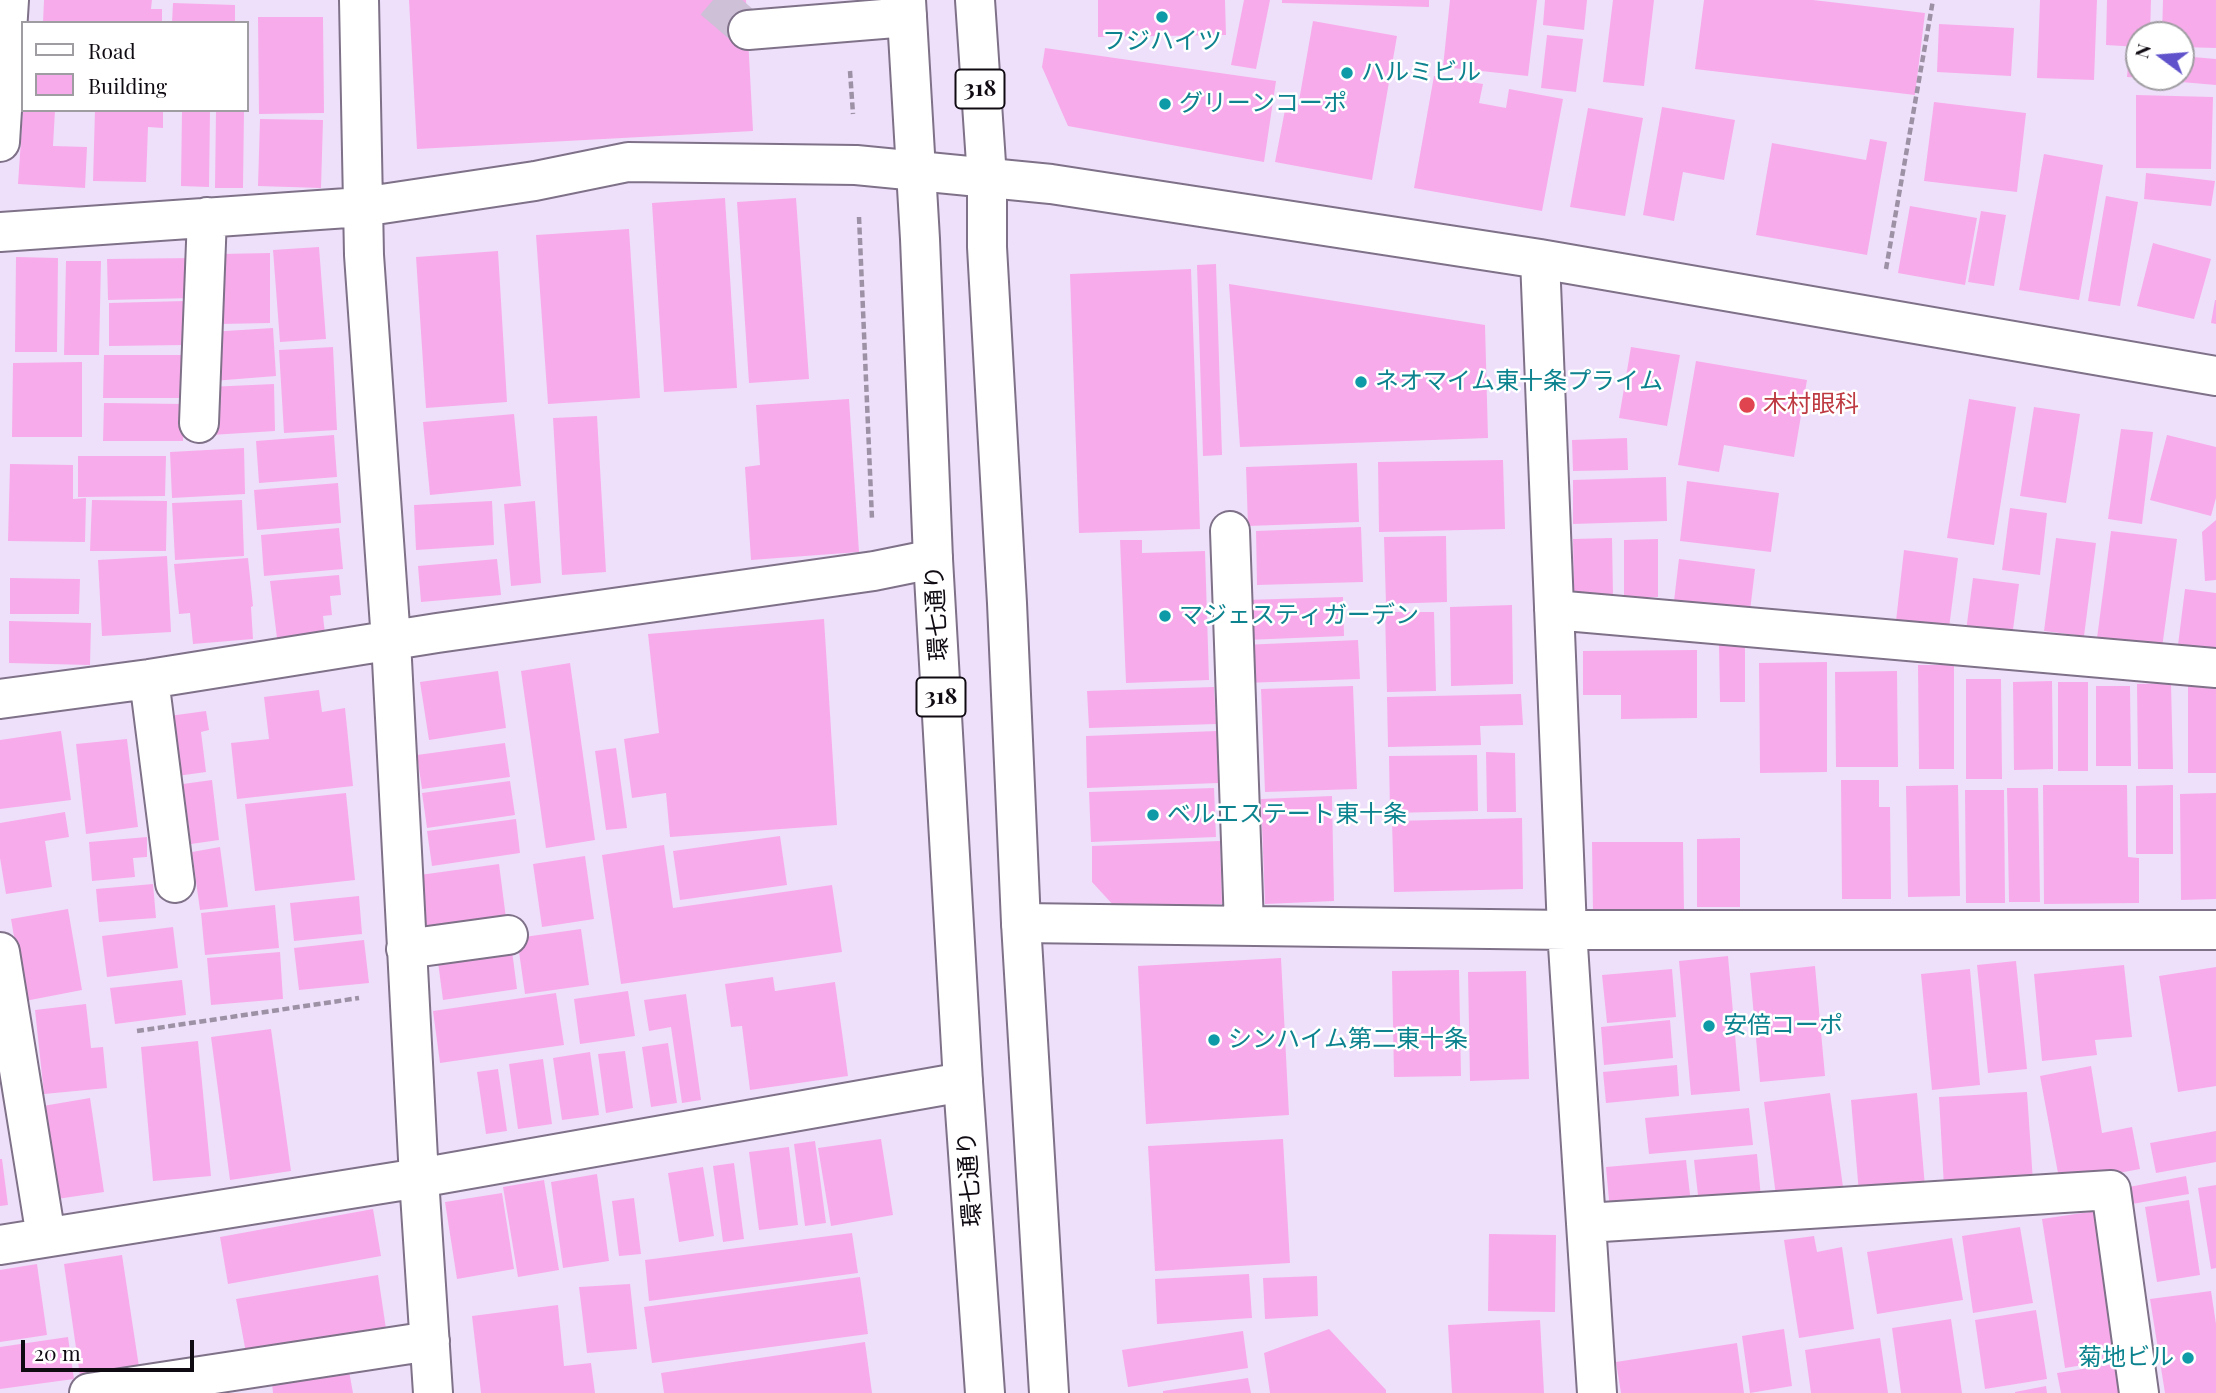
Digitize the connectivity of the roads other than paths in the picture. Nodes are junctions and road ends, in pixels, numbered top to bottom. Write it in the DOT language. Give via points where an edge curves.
graph roads {
  1 [pos="9,0"];
  2 [pos="359,0"];
  3 [pos="975,0"];
  4 [pos="907,9"];
  5 [pos="748,30"];
  6 [pos="0,142"];
  7 [pos="916,170"];
  8 [pos="987,178"];
  9 [pos="362,207"];
  10 [pos="207,217"];
  11 [pos="0,232"];
  12 [pos="1539,259"];
  13 [pos="2216,376"];
  14 [pos="199,423"];
  15 [pos="1230,531"];
  16 [pos="933,559"];
  17 [pos="1555,610"];
  18 [pos="391,641"];
  19 [pos="2216,668"];
  20 [pos="149,679"];
  21 [pos="0,699"];
  22 [pos="175,883"];
  23 [pos="1021,923"];
  24 [pos="1244,926"];
  25 [pos="1567,930"];
  26 [pos="2216,930"];
  27 [pos="508,935"];
  28 [pos="407,949"];
  29 [pos="0,951"];
  30 [pos="963,1083"];
  31 [pos="419,1178"];
  32 [pos="1586,1223"];
  33 [pos="46,1237"];
  34 [pos="0,1245"];
  35 [pos="430,1341"];
  36 [pos="89,1393"];
  37 [pos="433,1393"];
  38 [pos="985,1393"];
  39 [pos="1049,1393"];
  40 [pos="1597,1393"];
  41 [pos="2139,1393"];
  1 -- 6 [label="street"];
  2 -- 9 [label="street"];
  3 -- 8 [label="street, 318"];
  4 -- 5 [label="street"];
  4 -- 7 [label="street, 環七通り / 318"];
  7 -- 8 [label="street"];
  7 -- 9 [label="street" via="628,162"];
  7 -- 16 [label="street, 環七通り / 318"];
  8 -- 12 [label="street"];
  8 -- 23 [label="street, 318"];
  9 -- 10 [label="street"];
  9 -- 18 [label="street"];
  10 -- 11 [label="street"];
  10 -- 14 [label="street"];
  12 -- 13 [label="street"];
  12 -- 17 [label="street"];
  15 -- 24 [label="street"];
  16 -- 18 [label="street"];
  16 -- 30 [label="street, 環七通り / 318"];
  17 -- 19 [label="street"];
  17 -- 25 [label="street"];
  18 -- 20 [label="street"];
  18 -- 28 [label="street"];
  20 -- 21 [label="street"];
  20 -- 22 [label="street"];
  23 -- 24 [label="street"];
  23 -- 39 [label="street, 318"];
  24 -- 25 [label="street"];
  25 -- 26 [label="street"];
  25 -- 32 [label="street"];
  27 -- 28 [label="street"];
  28 -- 31 [label="street"];
  29 -- 33 [label="street"];
  30 -- 31 [label="street"];
  30 -- 38 [label="street, 環七通り / 318"];
  31 -- 33 [label="street"];
  31 -- 35 [label="street"];
  32 -- 40 [label="street"];
  32 -- 41 [label="street" via="2111,1190"];
  33 -- 34 [label="street"];
  35 -- 36 [label="street"];
  35 -- 37 [label="street"];
}
